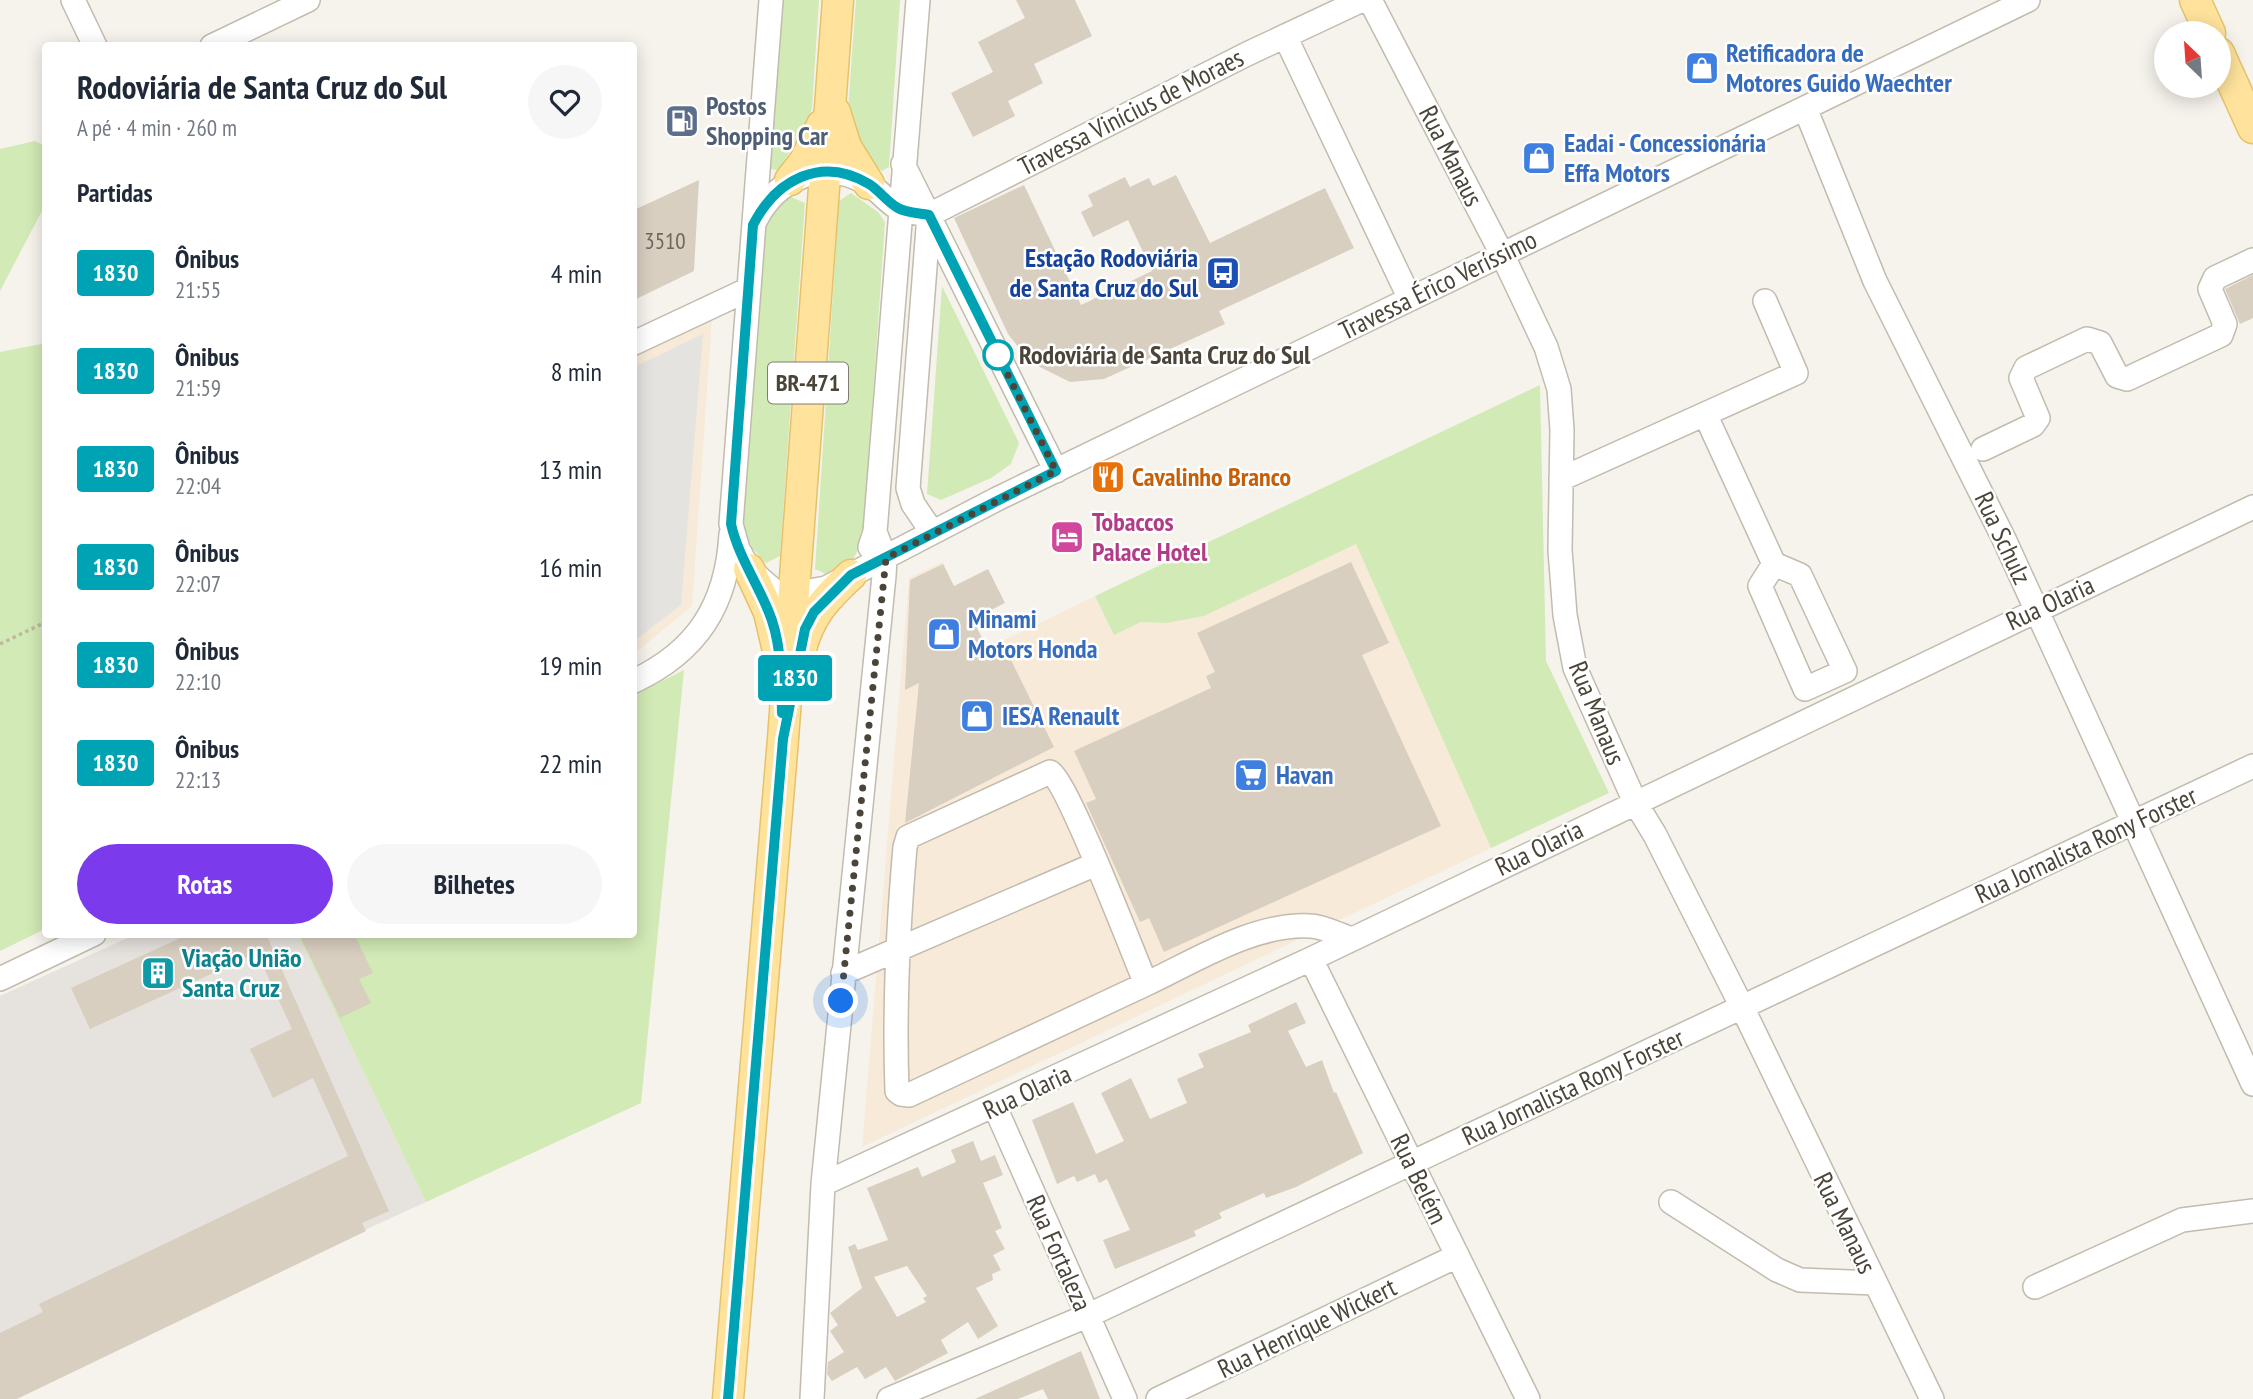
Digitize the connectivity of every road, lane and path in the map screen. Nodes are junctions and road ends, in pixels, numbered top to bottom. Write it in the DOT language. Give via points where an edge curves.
graph roads {
  1 [pos="73,0"];
  2 [pos="308,0"];
  3 [pos="771,0"];
  4 [pos="838,0"];
  5 [pos="918,0"];
  6 [pos="1362,0"];
  7 [pos="1370,0"];
  8 [pos="2028,0"];
  9 [pos="2195,0"];
  10 [pos="2205,21"];
  11 [pos="1285,36"];
  12 [pos="93,42"];
  13 [pos="220,42"];
  14 [pos="2231,79"];
  15 [pos="831,91"];
  16 [pos="1805,108"];
  17 [pos="2253,128"];
  18 [pos="903,164"];
  19 [pos="824,173"];
  20 [pos="790,180"];
  21 [pos="869,184"];
  22 [pos="899,209"];
  23 [pos="929,215"];
  24 [pos="753,225"];
  25 [pos="1502,254"];
  26 [pos="2253,260"];
  27 [pos="749,289"];
  28 [pos="1409,299"];
  29 [pos="1765,301"];
  30 [pos="637,343"];
  31 [pos="1706,416"];
  32 [pos="1983,449"];
  33 [pos="1056,471"];
  34 [pos="1562,479"];
  35 [pos="2253,508"];
  36 [pos="731,524"];
  37 [pos="875,532"];
  38 [pos="932,532"];
  39 [pos="886,558"];
  40 [pos="1774,564"];
  41 [pos="749,569"];
  42 [pos="851,575"];
  43 [pos="793,594"];
  44 [pos="2035,610"];
  45 [pos="42,624"];
  46 [pos="0,644"];
  47 [pos="637,679"];
  48 [pos="783,739"];
  49 [pos="2253,766"];
  50 [pos="1635,802"];
  51 [pos="2135,822"];
  52 [pos="1096,864"];
  53 [pos="86,938"];
  54 [pos="1352,939"];
  55 [pos="899,951"];
  56 [pos="1311,959"];
  57 [pos="843,973"];
  58 [pos="0,979"];
  59 [pos="1146,984"];
  60 [pos="1742,1007"];
  61 [pos="2253,1084"];
  62 [pos="995,1107"];
  63 [pos="1411,1164"];
  64 [pos="823,1184"];
  65 [pos="1671,1202"];
  66 [pos="2253,1212"];
  67 [pos="1457,1256"];
  68 [pos="1875,1283"];
  69 [pos="2035,1287"];
  70 [pos="1087,1316"];
  71 [pos="728,1399"];
  72 [pos="812,1399"];
  73 [pos="889,1399"];
  74 [pos="1125,1399"];
  75 [pos="1158,1399"];
  76 [pos="1528,1399"];
  77 [pos="1932,1399"];
  1 -- 12 [label="street"];
  2 -- 13 [label="street"];
  3 -- 24 [label="street"];
  4 -- 15 [label="main road, BR-471"];
  5 -- 18 [label="street"];
  6 -- 11 [label="street, Travessa Vinícius de Moraes"];
  7 -- 25 [label="street, Rua Manaus"];
  8 -- 16 [label="street, Travessa Érico Veríssimo"];
  9 -- 10 [label="main road"];
  11 -- 23 [label="street, Travessa Vinícius de Moraes"];
  11 -- 28 [label="street"];
  14 -- 17 [label="main road"];
  15 -- 19 [label="main road, BR-471"];
  15 -- 20 [label="main road" via="817,137"];
  15 -- 21 [label="main road" via="838,128"];
  16 -- 25 [label="street, Travessa Érico Veríssimo"];
  16 -- 44 [label="street, Rua Schulz" via="1875,281 2004,538"];
  18 -- 22 [label="street"];
  18 -- 23 [label="street"];
  19 -- 20 [label="street"];
  19 -- 21 [label="street"];
  19 -- 43 [label="main road, BR-471"];
  20 -- 24 [label="street" via="762,207"];
  21 -- 22 [label="street"];
  22 -- 23 [label="street"];
  22 -- 37 [label="street"];
  23 -- 33 [label="street"];
  23 -- 38 [label="street" via="908,488"];
  24 -- 27 [label="street"];
  25 -- 28 [label="street, Travessa Érico Veríssimo"];
  25 -- 34 [label="street, Rua Manaus" via="1546,347 1559,389"];
  26 -- 32 [label="street" via="2215,278 2210,289 2225,324 2221,335 2127,379 2117,376 2100,343 2087,339 2026,368 2021,377 2038,418 2033,425"];
  27 -- 30 [label="street"];
  27 -- 36 [label="street"];
  28 -- 33 [label="street, Travessa Érico Veríssimo"];
  29 -- 31 [label="street" via="1796,373"];
  31 -- 34 [label="street"];
  31 -- 40 [label="street"];
  33 -- 38 [label="street, Travessa Érico Veríssimo"];
  34 -- 50 [label="street, Rua Manaus" via="1560,550 1575,668"];
  35 -- 44 [label="street, Rua Olaria"];
  36 -- 41 [label="street"];
  36 -- 47 [label="street" via="725,582 707,618 671,659"];
  37 -- 39 [label="street"];
  37 -- 42 [label="street" via="866,558"];
  38 -- 39 [label="street, Travessa Érico Veríssimo"];
  39 -- 42 [label="street, Travessa Érico Veríssimo"];
  39 -- 57 [label="street"];
  40 -- 40 [label="street" via="1760,586 1805,689 1845,671 1800,575"];
  41 -- 43 [label="street" via="773,590"];
  41 -- 48 [label="main road" via="776,639"];
  42 -- 43 [label="street, Travessa Érico Veríssimo" via="826,588"];
  42 -- 48 [label="main road" via="814,612 805,629"];
  43 -- 48 [label="main road, BR-471"];
  44 -- 50 [label="street, Rua Olaria"];
  44 -- 51 [label="street, Rua Schulz"];
  45 -- 46 [label="path"];
  48 -- 71 [label="main road, BR-471"];
  49 -- 51 [label="street, Rua Jornalista Rony Forster"];
  50 -- 54 [label="street, Rua Olaria"];
  50 -- 60 [label="street, Rua Manaus"];
  51 -- 60 [label="street, Rua Jornalista Rony Forster"];
  51 -- 61 [label="street, Rua Schulz"];
  52 -- 55 [label="street"];
  52 -- 55 [label="street" via="1057,776 1044,773 908,837"];
  52 -- 59 [label="street"];
  53 -- 58 [label="street"];
  54 -- 56 [label="street, Rua Olaria"];
  54 -- 59 [label="street" via="1312,926 1282,928 1248,938"];
  55 -- 57 [label="street"];
  55 -- 59 [label="street" via="896,1062 901,1094 909,1095"];
  56 -- 62 [label="street, Rua Olaria"];
  56 -- 63 [label="street, Rua Belém"];
  57 -- 64 [label="street"];
  60 -- 63 [label="street, Rua Jornalista Rony Forster"];
  60 -- 68 [label="street, Rua Manaus"];
  62 -- 64 [label="street, Rua Olaria"];
  62 -- 70 [label="street, Rua Fortaleza"];
  63 -- 67 [label="street, Rua Belém"];
  63 -- 70 [label="street, Rua Jornalista Rony Forster"];
  64 -- 72 [label="street"];
  65 -- 68 [label="street" via="1800,1280"];
  66 -- 69 [label="street" via="2182,1220"];
  67 -- 75 [label="street, Rua Henrique Wickert"];
  67 -- 76 [label="street, Rua Belém"];
  68 -- 77 [label="street, Rua Manaus"];
  70 -- 73 [label="street, Rua Jornalista Rony Forster"];
  70 -- 74 [label="street, Rua Fortaleza"];
}
